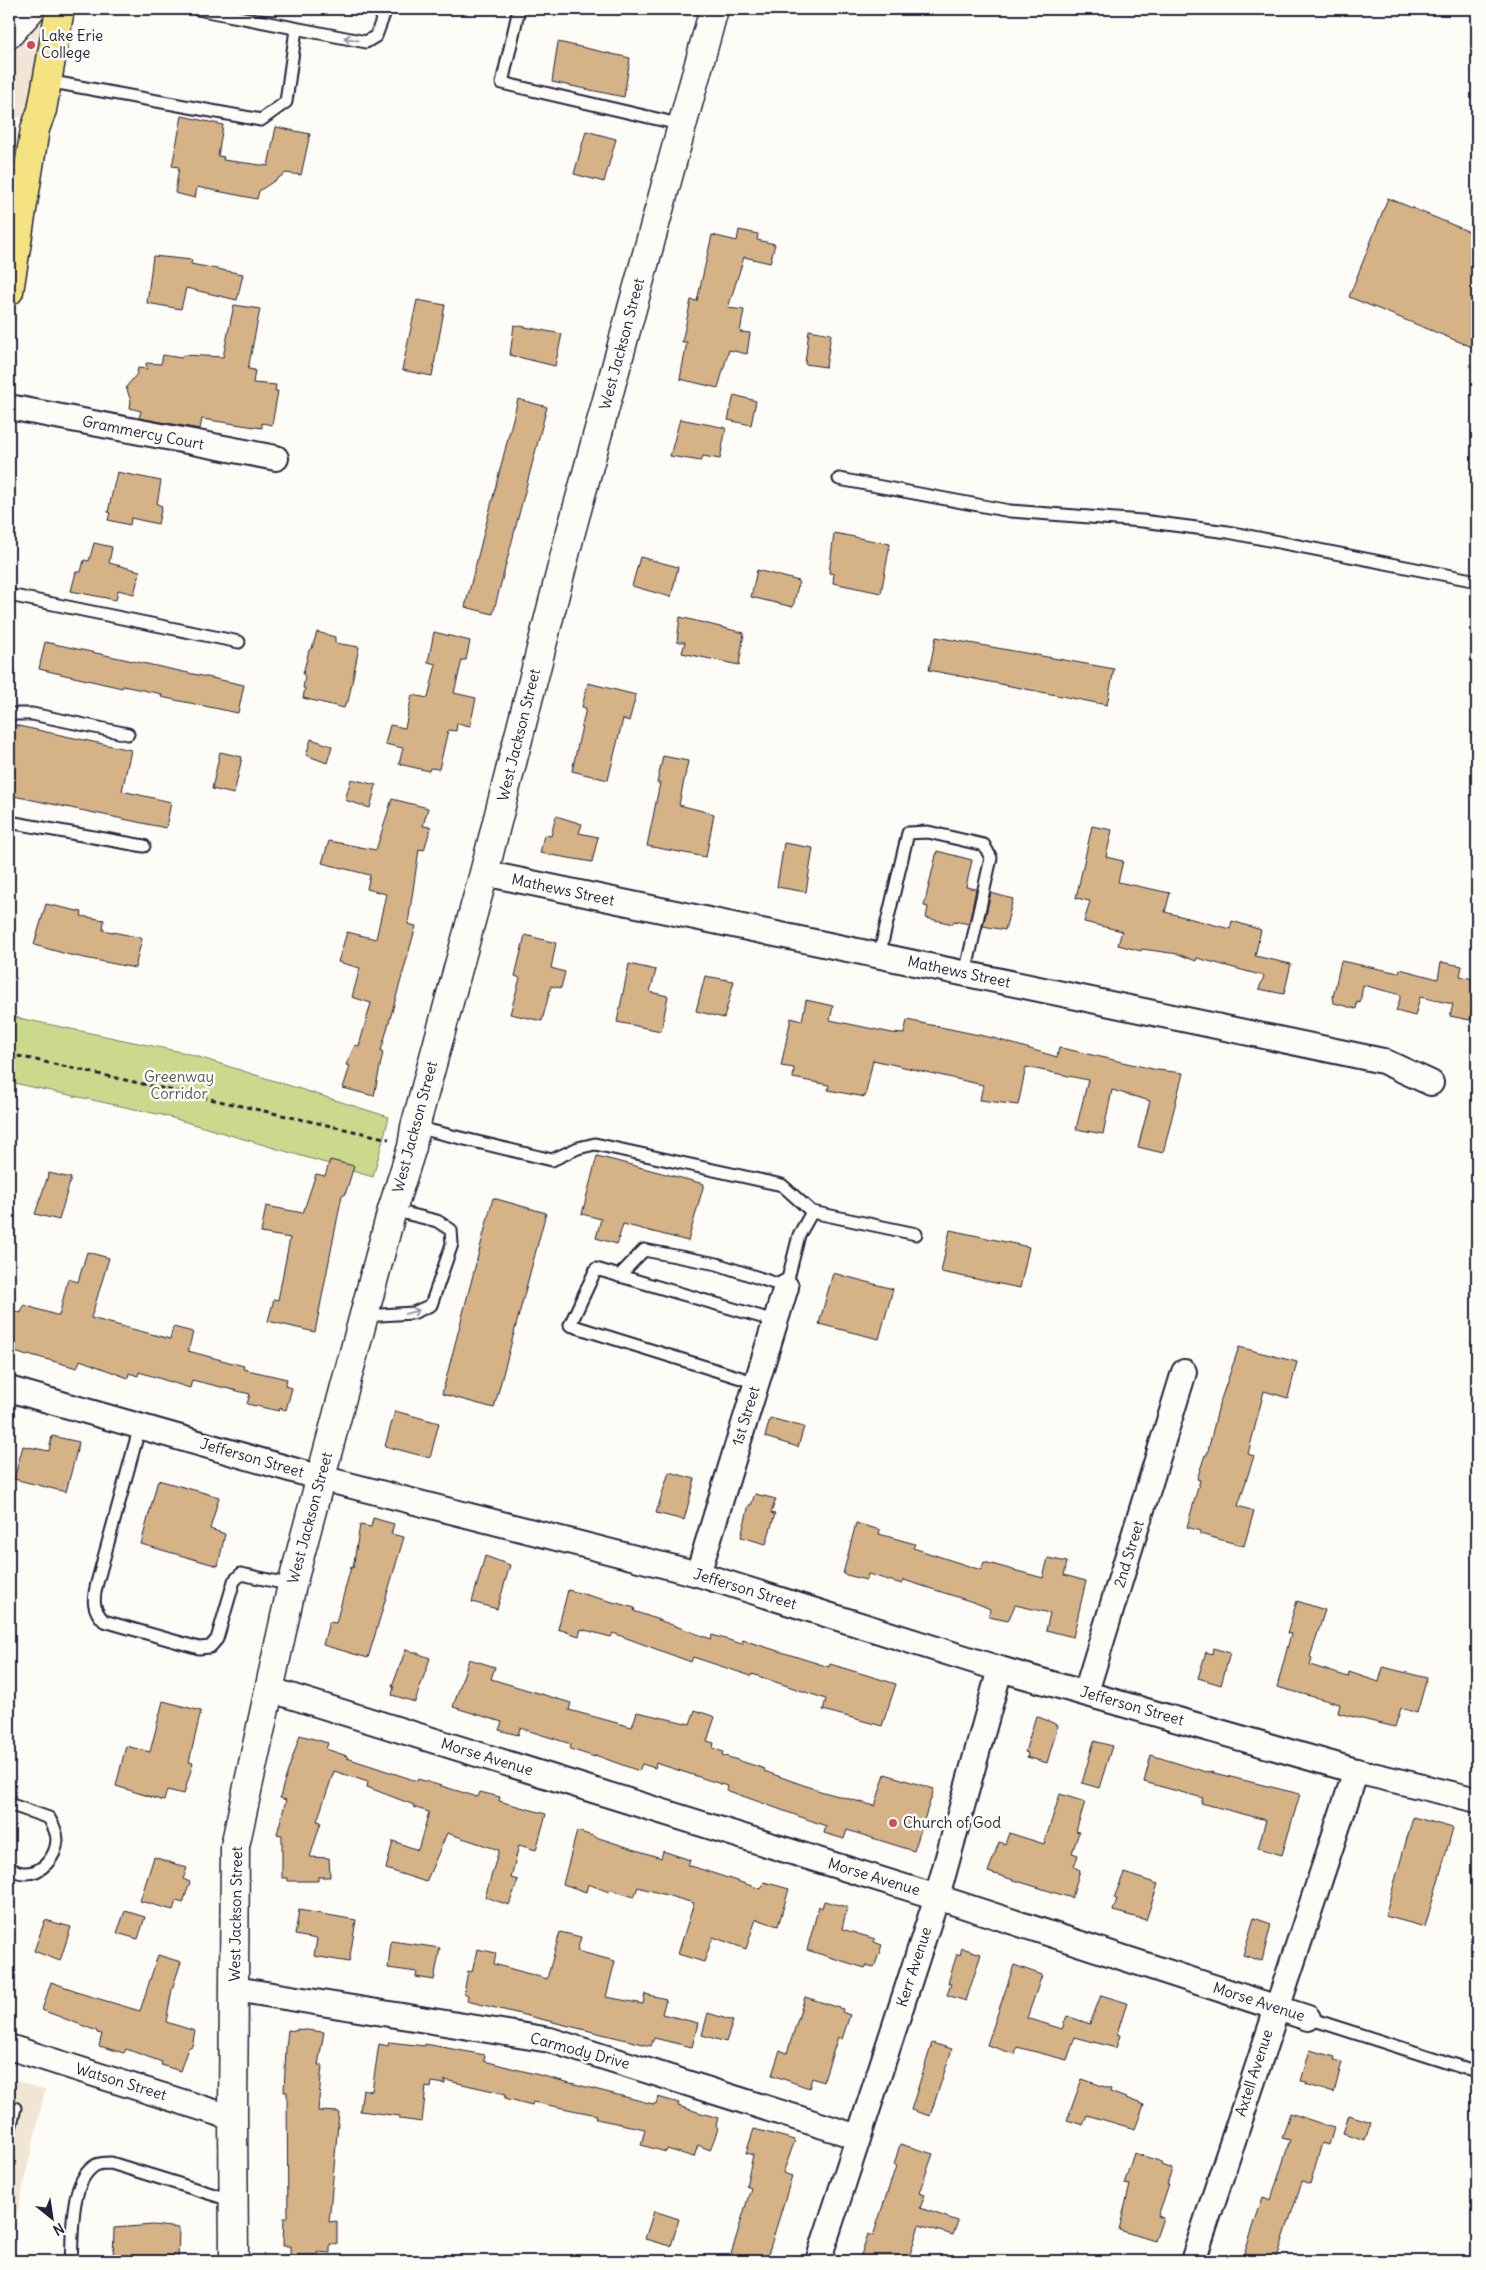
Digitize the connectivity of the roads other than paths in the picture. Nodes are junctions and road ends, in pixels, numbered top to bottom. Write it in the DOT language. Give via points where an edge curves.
graph roads {
  1 [pos="31,9"];
  2 [pos="60,9"];
  3 [pos="197,9"];
  4 [pos="386,9"];
  5 [pos="519,9"];
  6 [pos="714,9"];
  7 [pos="296,29"];
  8 [pos="9,34"];
  9 [pos="47,82"];
  10 [pos="683,125"];
  11 [pos="9,291"];
  12 [pos="9,407"];
  13 [pos="276,458"];
  14 [pos="839,479"];
  15 [pos="1477,581"];
  16 [pos="9,595"];
  17 [pos="239,642"];
  18 [pos="9,714"];
  19 [pos="128,734"];
  20 [pos="9,822"];
  21 [pos="144,846"];
  22 [pos="484,873"];
  23 [pos="879,956"];
  24 [pos="965,974"];
  25 [pos="1431,1083"];
  26 [pos="413,1137"];
  27 [pos="392,1210"];
  28 [pos="812,1212"];
  29 [pos="916,1234"];
  30 [pos="619,1276"];
  31 [pos="786,1288"];
  32 [pos="364,1316"];
  33 [pos="776,1321"];
  34 [pos="1184,1372"];
  35 [pos="757,1382"];
  36 [pos="9,1389"];
  37 [pos="140,1426"];
  38 [pos="321,1478"];
  39 [pos="698,1574"];
  40 [pos="292,1584"];
  41 [pos="1000,1669"];
  42 [pos="268,1689"];
  43 [pos="1086,1692"];
  44 [pos="1356,1771"];
  45 [pos="1477,1800"];
  46 [pos="9,1804"];
  47 [pos="9,1868"];
  48 [pos="937,1897"];
  49 [pos="235,1989"];
  50 [pos="1276,2007"];
  51 [pos="1308,2018"];
  52 [pos="9,2047"];
  53 [pos="1477,2072"];
  54 [pos="9,2106"];
  55 [pos="233,2118"];
  56 [pos="9,2133"];
  57 [pos="858,2137"];
  58 [pos="234,2201"];
  59 [pos="71,2261"];
  60 [pos="234,2261"];
  61 [pos="818,2261"];
  62 [pos="1193,2261"];
  1 -- 8 [label="street"];
  2 -- 9 [label="main road"];
  3 -- 7 [label="lane"];
  4 -- 7 [label="lane, one-way" via="376,36 366,42"];
  5 -- 10 [label="lane" via="502,83"];
  6 -- 10 [label="street, West Jackson Street"];
  7 -- 9 [label="lane" via="286,102 261,120"];
  9 -- 11 [label="main road" via="35,129"];
  10 -- 22 [label="street, West Jackson Street" via="570,535"];
  12 -- 13 [label="street, Grammercy Court"];
  14 -- 15 [label="lane" via="1010,511 1142,521 1228,532"];
  16 -- 17 [label="lane"];
  18 -- 19 [label="lane" via="32,714"];
  20 -- 21 [label="lane"];
  22 -- 23 [label="street, Mathews Street"];
  22 -- 26 [label="street, West Jackson Street"];
  23 -- 24 [label="street, Mathews Street"];
  23 -- 24 [label="lane" via="908,834 928,832 984,845 991,858"];
  24 -- 25 [label="street, Mathews Street" via="1382,1061"];
  26 -- 27 [label="street, West Jackson Street"];
  26 -- 28 [label="lane" via="552,1160 595,1144 782,1186"];
  27 -- 32 [label="street, West Jackson Street"];
  32 -- 27 [label="lane, one-way" via="412,1314 431,1305 452,1244 451,1230 437,1221"];
  28 -- 29 [label="lane"];
  28 -- 31 [label="lane, 1st Street" via="799,1235"];
  30 -- 31 [label="lane" via="644,1250 717,1264"];
  30 -- 33 [label="lane"];
  30 -- 35 [label="lane" via="596,1269 570,1325"];
  31 -- 33 [label="street, 1st Street"];
  32 -- 38 [label="street, West Jackson Street"];
  33 -- 35 [label="street, 1st Street"];
  34 -- 43 [label="street, 2nd Street"];
  35 -- 39 [label="street, 1st Street"];
  36 -- 37 [label="street, Jefferson Street"];
  37 -- 38 [label="street, Jefferson Street"];
  37 -- 40 [label="lane" via="97,1583 93,1602 96,1614 104,1622 199,1648 210,1647 217,1639 234,1581 242,1574"];
  38 -- 39 [label="street, Jefferson Street"];
  38 -- 40 [label="street, West Jackson Street"];
  39 -- 41 [label="street, Jefferson Street"];
  40 -- 42 [label="street, West Jackson Street"];
  41 -- 43 [label="street, Jefferson Street"];
  41 -- 48 [label="street, Kerr Avenue"];
  42 -- 48 [label="street, Morse Avenue"];
  42 -- 49 [label="street, West Jackson Street" via="235,1846"];
  43 -- 44 [label="street, Jefferson Street"];
  44 -- 45 [label="street, Jefferson Street"];
  44 -- 50 [label="street, Axtell Avenue"];
  46 -- 47 [label="lane" via="48,1818 57,1842 51,1860 39,1870 24,1873"];
  48 -- 50 [label="street, Morse Avenue"];
  48 -- 57 [label="street, Kerr Avenue"];
  49 -- 55 [label="street, West Jackson Street"];
  49 -- 57 [label="street, Carmody Drive" via="550,2040"];
  50 -- 51 [label="street, Morse Avenue"];
  50 -- 62 [label="street, Axtell Avenue"];
  51 -- 53 [label="lane, Morse Avenue"];
  52 -- 55 [label="street, Watson Street"];
  54 -- 56 [label="lane" via="15,2108"];
  55 -- 58 [label="street, West Jackson Street"];
  57 -- 61 [label="street, Kerr Avenue"];
  58 -- 59 [label="lane" via="111,2163 97,2164 84,2175 76,2194"];
  58 -- 60 [label="street, West Jackson Street"];
}
